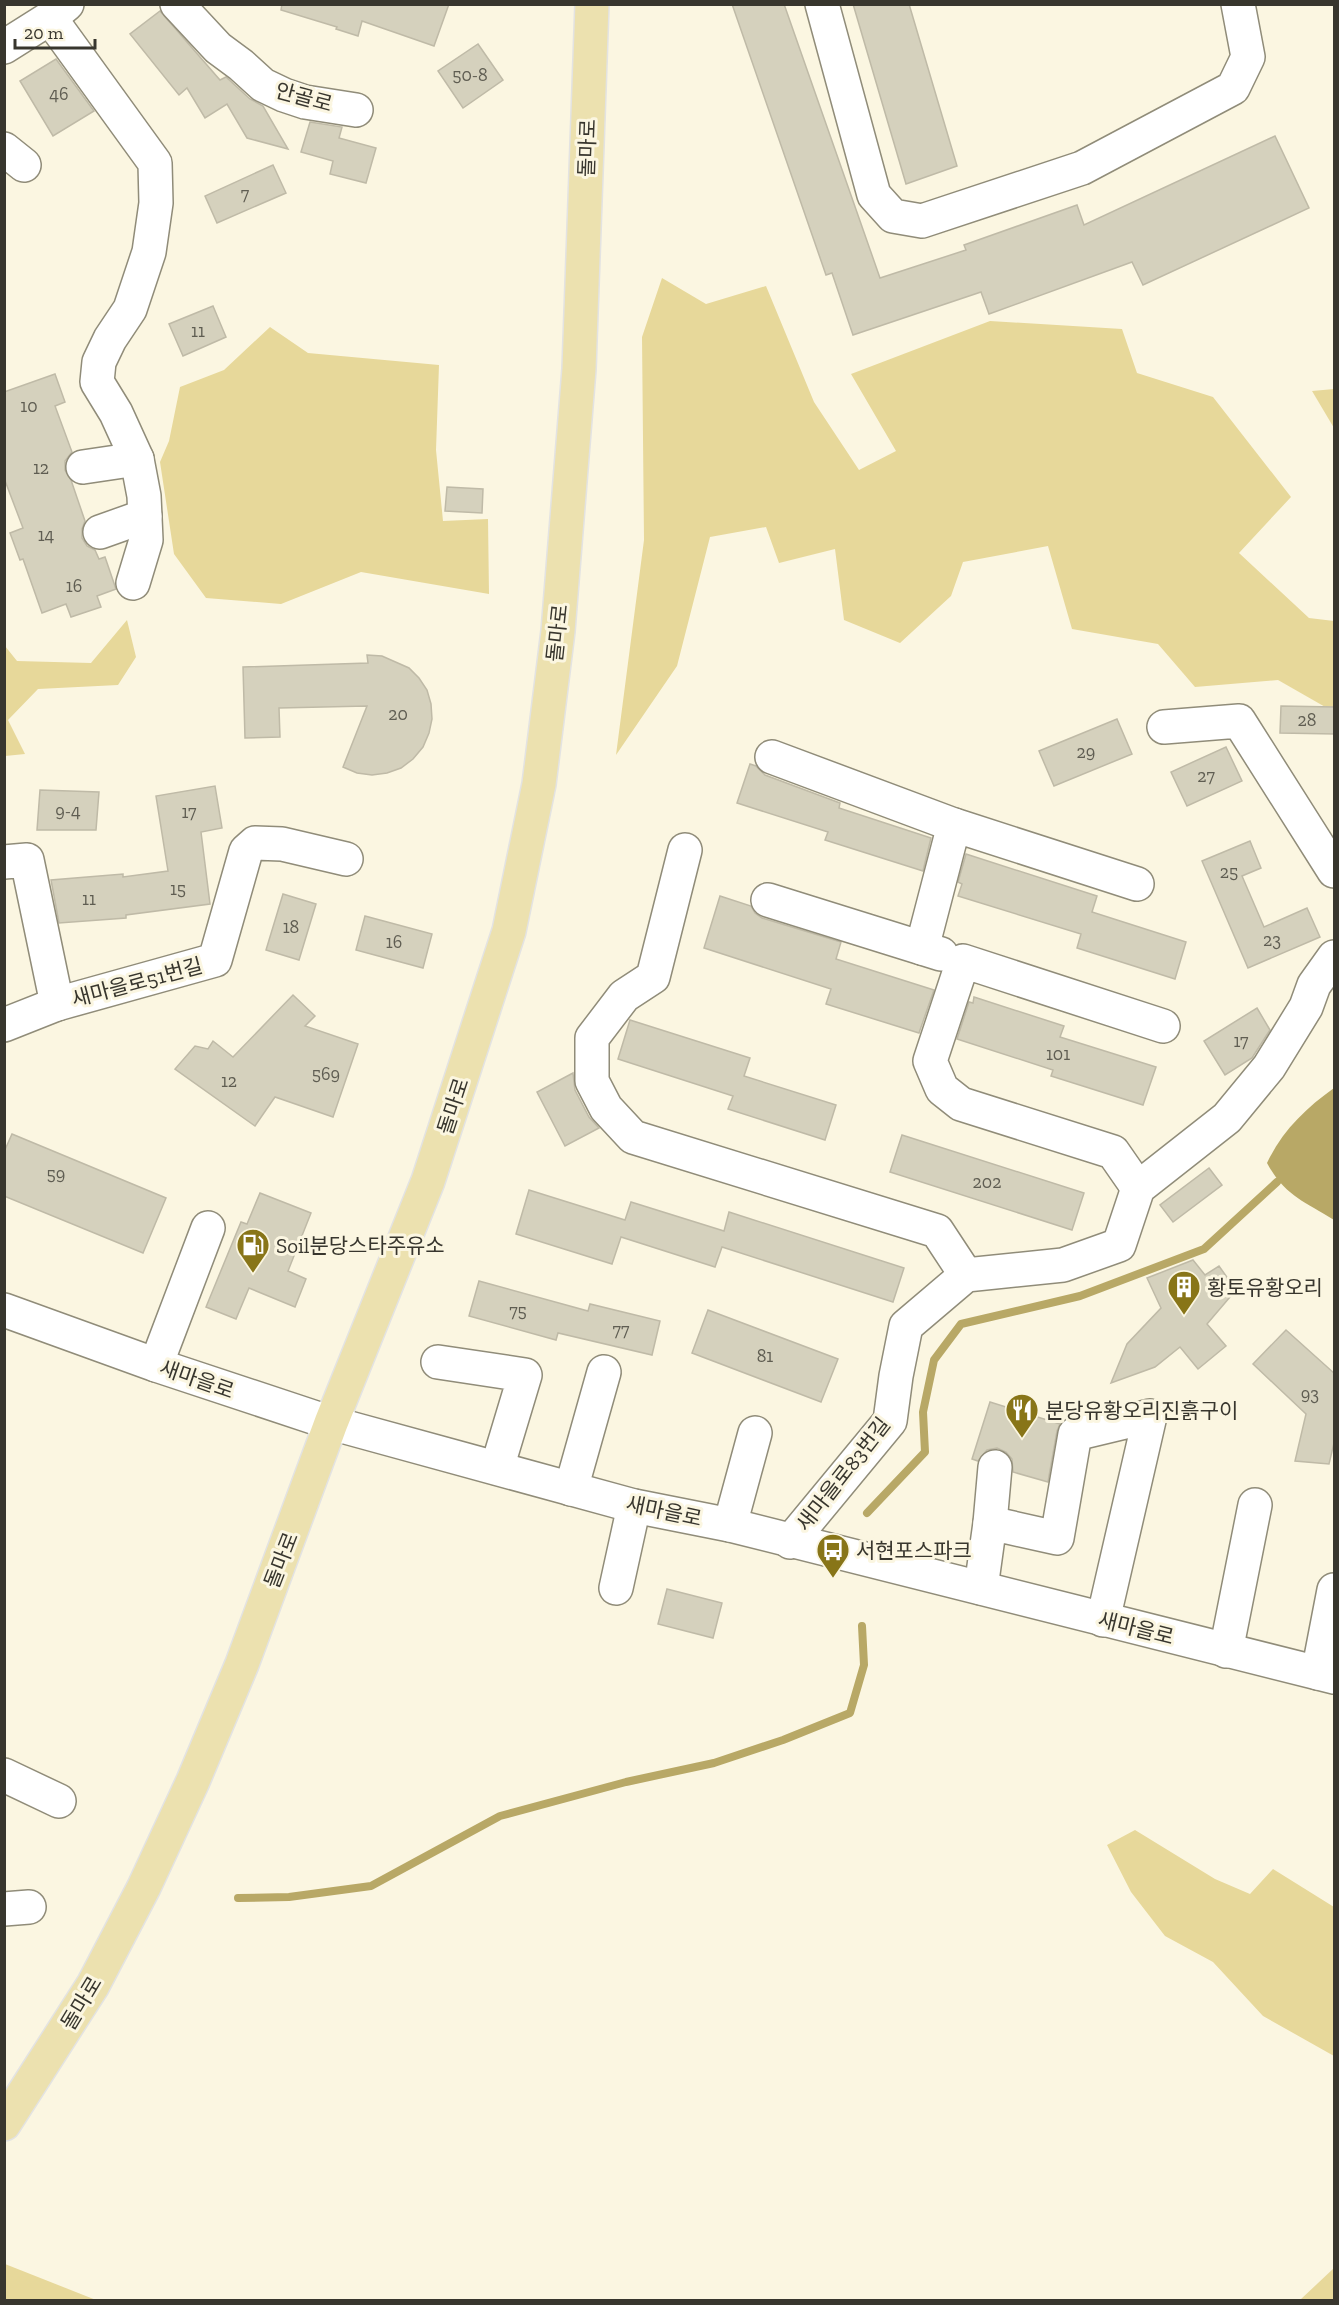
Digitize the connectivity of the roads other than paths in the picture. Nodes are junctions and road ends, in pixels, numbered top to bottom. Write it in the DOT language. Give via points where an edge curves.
graph roads {
  1 [pos="177,4"];
  2 [pos="592,4"];
  3 [pos="822,4"];
  4 [pos="1238,4"];
  5 [pos="58,11"];
  6 [pos="4,47"];
  7 [pos="356,110"];
  8 [pos="137,459"];
  9 [pos="83,467"];
  10 [pos="145,516"];
  11 [pos="100,532"];
  12 [pos="133,583"];
  13 [pos="1164,727"];
  14 [pos="772,757"];
  15 [pos="954,825"];
  16 [pos="685,850"];
  17 [pos="346,859"];
  18 [pos="4,862"];
  19 [pos="1335,871"];
  20 [pos="1137,884"];
  21 [pos="768,900"];
  22 [pos="921,948"];
  23 [pos="1335,957"];
  24 [pos="963,961"];
  25 [pos="1324,982"];
  26 [pos="57,1004"];
  27 [pos="4,1025"];
  28 [pos="1163,1026"];
  29 [pos="1138,1188"];
  30 [pos="208,1228"];
  31 [pos="966,1275"];
  32 [pos="4,1310"];
  33 [pos="438,1362"];
  34 [pos="156,1365"];
  35 [pos="604,1372"];
  36 [pos="331,1423"];
  37 [pos="755,1433"];
  38 [pos="995,1467"];
  39 [pos="497,1468"];
  40 [pos="571,1489"];
  41 [pos="1255,1505"];
  42 [pos="634,1506"];
  43 [pos="990,1523"];
  44 [pos="730,1525"];
  45 [pos="790,1542"];
  46 [pos="616,1588"];
  47 [pos="981,1588"];
  48 [pos="1335,1590"];
  49 [pos="1103,1620"];
  50 [pos="1226,1651"];
  51 [pos="1326,1675"];
  52 [pos="4,1776"];
  53 [pos="58,1801"];
  54 [pos="4,2124"];
  1 -- 7 [label="street, 안골로" via="218,48 263,85 305,102"];
  2 -- 36 [label="main road, 돌마로" via="579,369 558,631 539,784 509,931 473,1046 428,1181"];
  3 -- 4 [label="street" via="874,195 893,216 922,221 1082,168 1233,88 1248,57"];
  5 -- 6 [label="street"];
  5 -- 8 [label="street" via="155,163 156,203 149,252 130,309 99,362 97,382"];
  8 -- 9 [label="street"];
  8 -- 10 [label="street"];
  10 -- 11 [label="street"];
  10 -- 12 [label="street" via="146,540"];
  13 -- 19 [label="street" via="1239,721"];
  14 -- 15 [label="street"];
  15 -- 20 [label="street"];
  15 -- 22 [label="street"];
  16 -- 31 [label="street" via="653,977 624,996 592,1038 592,1081 606,1108 633,1137 937,1232"];
  17 -- 26 [label="street, 새마을로51번길" via="282,844 255,843 246,850 215,960"];
  18 -- 26 [label="street, 새마을로51번길" via="27,861"];
  21 -- 22 [label="street"];
  22 -- 24 [label="street"];
  23 -- 25 [label="street"];
  24 -- 28 [label="street"];
  24 -- 29 [label="street" via="930,1060 942,1089 961,1104 1113,1152"];
  25 -- 29 [label="street" via="1269,1067 1227,1118"];
  26 -- 27 [label="street, 새마을로51번길"];
  29 -- 31 [label="street" via="1119,1245 1063,1265"];
  30 -- 34 [label="street"];
  31 -- 45 [label="street, 새마을로83번길" via="906,1326 890,1420"];
  32 -- 34 [label="street, 새마을로"];
  33 -- 39 [label="street" via="525,1376"];
  34 -- 36 [label="street, 새마을로"];
  35 -- 40 [label="street"];
  36 -- 39 [label="street, 새마을로"];
  36 -- 54 [label="main road, 돌마로" via="242,1664 144,1887 84,2000"];
  37 -- 44 [label="street"];
  38 -- 43 [label="street"];
  39 -- 40 [label="street, 새마을로"];
  40 -- 42 [label="street, 새마을로"];
  41 -- 50 [label="street"];
  42 -- 44 [label="street, 새마을로"];
  42 -- 46 [label="street"];
  43 -- 47 [label="street"];
  43 -- 49 [label="street" via="1057,1538 1075,1434 1150,1416"];
  44 -- 45 [label="street, 새마을로"];
  45 -- 47 [label="street, 새마을로"];
  47 -- 49 [label="street, 새마을로"];
  48 -- 51 [label="street"];
  49 -- 50 [label="street, 새마을로"];
  50 -- 51 [label="street, 새마을로"];
  52 -- 53 [label="street"];
}
